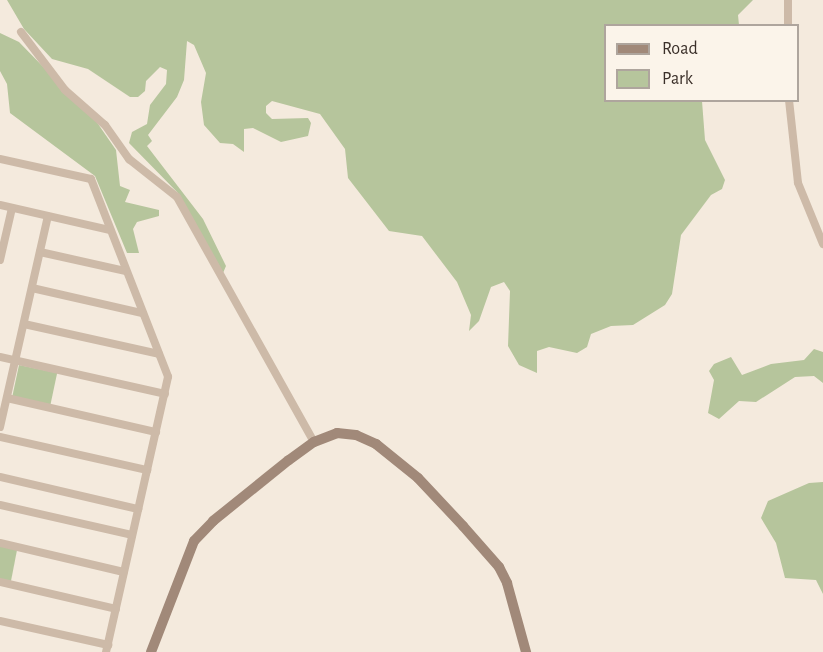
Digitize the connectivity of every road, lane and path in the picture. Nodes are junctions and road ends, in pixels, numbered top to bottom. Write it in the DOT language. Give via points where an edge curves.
graph roads {
  1 [pos="788,0"];
  2 [pos="788,24"];
  3 [pos="21,32"];
  4 [pos="789,102"];
  5 [pos="0,159"];
  6 [pos="0,205"];
  7 [pos="12,208"];
  8 [pos="48,216"];
  9 [pos="110,230"];
  10 [pos="823,244"];
  11 [pos="40,252"];
  12 [pos="0,260"];
  13 [pos="126,272"];
  14 [pos="32,288"];
  15 [pos="142,313"];
  16 [pos="24,324"];
  17 [pos="159,354"];
  18 [pos="0,357"];
  19 [pos="15,360"];
  20 [pos="165,394"];
  21 [pos="7,398"];
  22 [pos="0,427"];
  23 [pos="156,432"];
  24 [pos="0,437"];
  25 [pos="314,442"];
  26 [pos="147,470"];
  27 [pos="0,477"];
  28 [pos="0,505"];
  29 [pos="138,509"];
  30 [pos="132,535"];
  31 [pos="0,543"];
  32 [pos="124,572"];
  33 [pos="0,582"];
  34 [pos="116,609"];
  35 [pos="0,621"];
  36 [pos="107,649"];
  37 [pos="151,652"];
  38 [pos="526,652"];
  1 -- 2 [label="street"];
  3 -- 25 [label="street" via="65,90 105,124 129,159 177,197"];
  4 -- 10 [label="street" via="798,183"];
  5 -- 9 [label="street" via="90,179"];
  6 -- 7 [label="street"];
  7 -- 8 [label="street"];
  7 -- 12 [label="street"];
  8 -- 9 [label="street"];
  8 -- 11 [label="street"];
  9 -- 13 [label="street"];
  11 -- 13 [label="street"];
  11 -- 14 [label="street"];
  13 -- 15 [label="street"];
  14 -- 15 [label="street"];
  14 -- 16 [label="street"];
  15 -- 17 [label="street"];
  16 -- 17 [label="street"];
  16 -- 19 [label="street"];
  17 -- 20 [label="street" via="168,377"];
  18 -- 19 [label="street"];
  19 -- 20 [label="street"];
  19 -- 21 [label="street"];
  20 -- 23 [label="street"];
  21 -- 22 [label="street"];
  21 -- 23 [label="street"];
  23 -- 26 [label="street"];
  24 -- 26 [label="street"];
  25 -- 37 [label="street" via="213,521 194,541"];
  25 -- 38 [label="street" via="337,433 357,435 376,444 418,478 499,567 513,598"];
  26 -- 29 [label="street"];
  27 -- 29 [label="street"];
  28 -- 30 [label="street"];
  29 -- 30 [label="street"];
  30 -- 32 [label="street"];
  31 -- 32 [label="street"];
  32 -- 34 [label="street"];
  33 -- 34 [label="street"];
  34 -- 36 [label="street"];
  35 -- 36 [label="street"];
}
